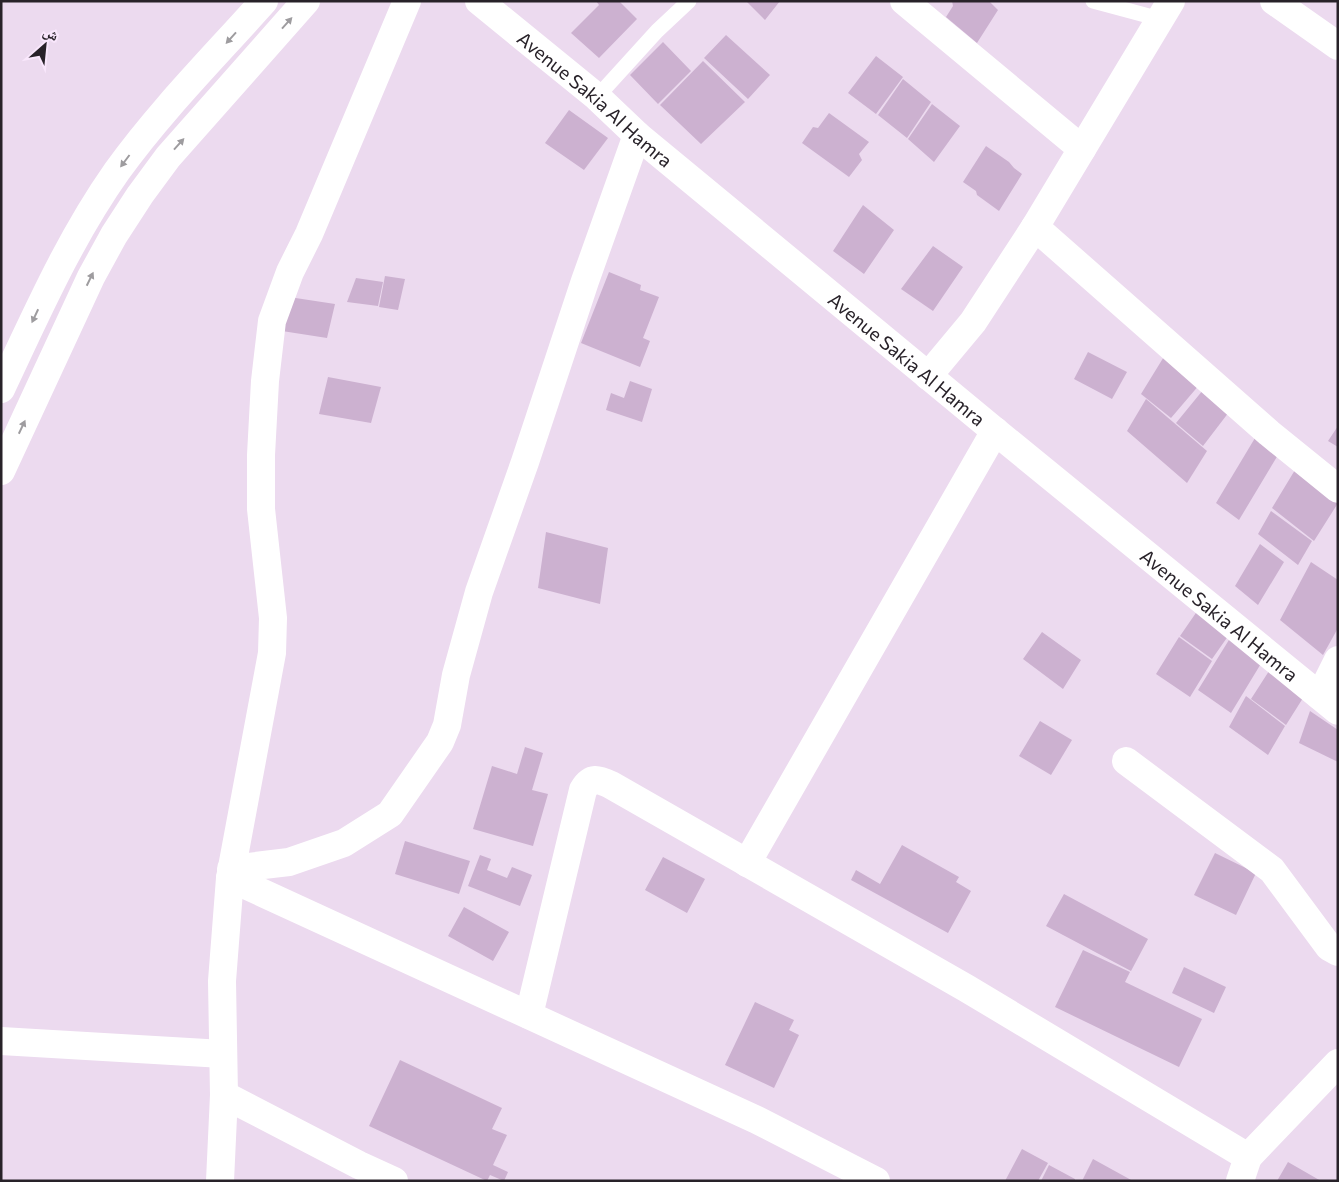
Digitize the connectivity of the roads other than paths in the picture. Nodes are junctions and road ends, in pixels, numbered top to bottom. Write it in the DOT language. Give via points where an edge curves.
graph roads {
  1 [pos="264,1"];
  2 [pos="306,1"];
  3 [pos="407,1"];
  4 [pos="689,1"];
  5 [pos="904,1"];
  6 [pos="1093,1"];
  7 [pos="1274,1"];
  8 [pos="487,4"];
  9 [pos="1165,10"];
  10 [pos="1338,46"];
  11 [pos="597,97"];
  12 [pos="637,135"];
  13 [pos="1082,149"];
  14 [pos="1035,227"];
  15 [pos="928,376"];
  16 [pos="1,389"];
  17 [pos="995,431"];
  18 [pos="1,471"];
  19 [pos="1338,488"];
  20 [pos="1338,660"];
  21 [pos="1329,703"];
  22 [pos="1126,760"];
  23 [pos="747,863"];
  24 [pos="230,874"];
  25 [pos="1338,952"];
  26 [pos="529,1016"];
  27 [pos="1,1041"];
  28 [pos="222,1054"];
  29 [pos="1338,1063"];
  30 [pos="224,1095"];
  31 [pos="1244,1169"];
  32 [pos="220,1181"];
  33 [pos="394,1181"];
  34 [pos="876,1181"];
  1 -- 16 [label="street, one-way" via="147,131 116,172 63,260"];
  18 -- 2 [label="street, one-way" via="91,277 114,235 168,157"];
  3 -- 24 [label="street" via="272,321 264,381 261,509 272,618 272,653"];
  4 -- 11 [label="lane"];
  5 -- 13 [label="street"];
  6 -- 9 [label="lane"];
  7 -- 10 [label="street"];
  8 -- 11 [label="street, Avenue Sakia Al Hamra"];
  9 -- 13 [label="street"];
  11 -- 12 [label="street, Avenue Sakia Al Hamra"];
  12 -- 15 [label="street, Avenue Sakia Al Hamra"];
  12 -- 24 [label="street" via="478,592 440,742 390,814 344,843 289,862"];
  13 -- 14 [label="street"];
  14 -- 15 [label="street" via="973,322"];
  14 -- 19 [label="street" via="1269,433"];
  15 -- 17 [label="street, Avenue Sakia Al Hamra"];
  17 -- 21 [label="street, Avenue Sakia Al Hamra"];
  17 -- 23 [label="street"];
  20 -- 21 [label="street"];
  22 -- 25 [label="street" via="1272,870 1329,947"];
  23 -- 26 [label="street" via="602,780 587,783"];
  23 -- 31 [label="street" via="966,988"];
  24 -- 26 [label="street"];
  24 -- 28 [label="street" via="222,981"];
  26 -- 34 [label="street" via="757,1120"];
  27 -- 28 [label="street"];
  28 -- 30 [label="street"];
  29 -- 31 [label="street"];
  30 -- 32 [label="street"];
  30 -- 33 [label="street"];
}
